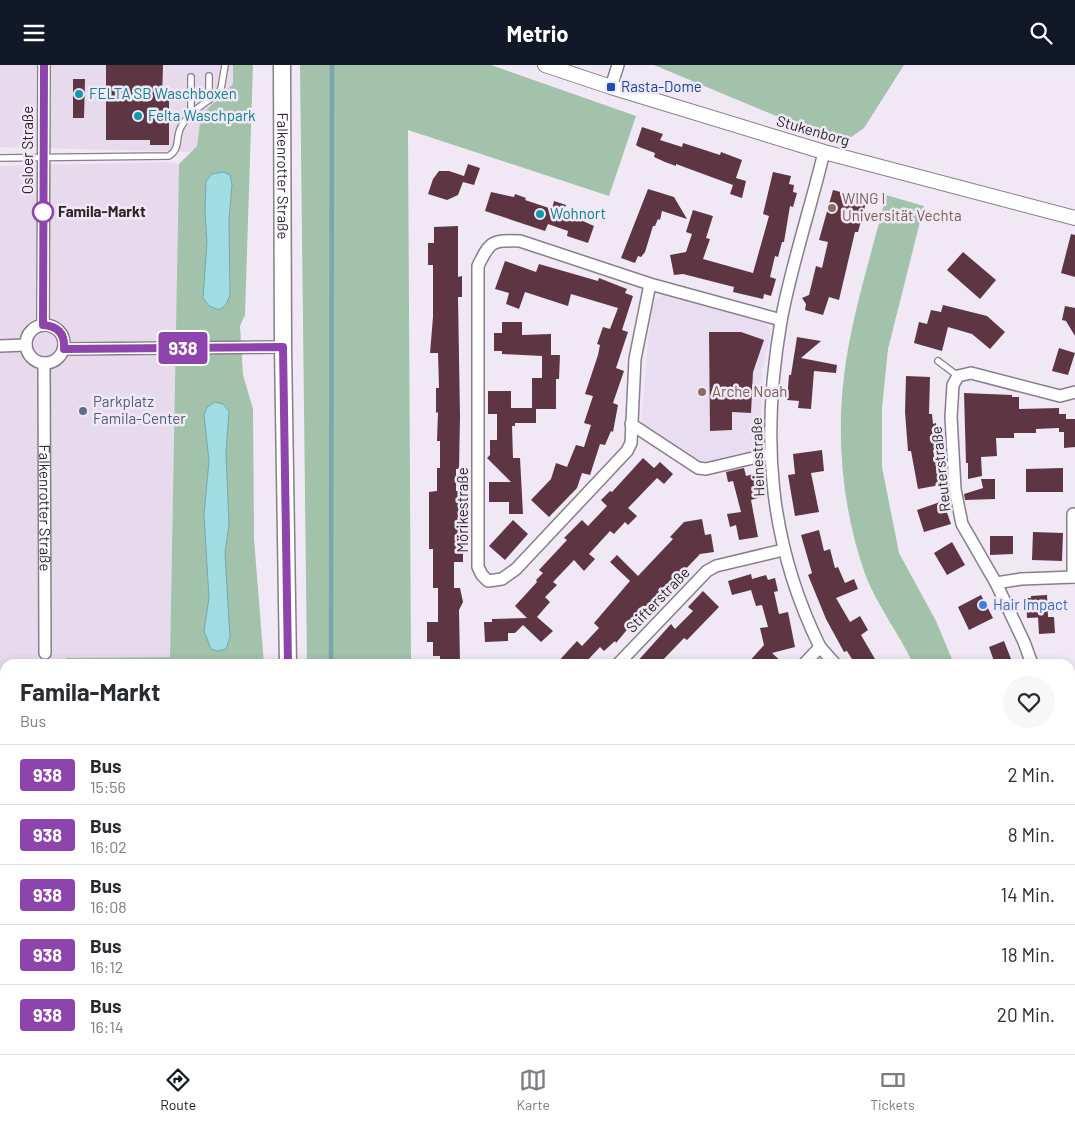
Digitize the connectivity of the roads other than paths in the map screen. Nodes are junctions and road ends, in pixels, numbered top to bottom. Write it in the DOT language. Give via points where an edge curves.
graph roads {
  1 [pos="44,65"];
  2 [pos="225,65"];
  3 [pos="282,65"];
  4 [pos="544,65"];
  5 [pos="618,65"];
  6 [pos="209,76"];
  7 [pos="191,77"];
  8 [pos="611,87"];
  9 [pos="209,100"];
  10 [pos="191,113"];
  11 [pos="824,152"];
  12 [pos="43,157"];
  13 [pos="0,158"];
  14 [pos="1075,218"];
  15 [pos="650,284"];
  16 [pos="781,320"];
  17 [pos="43,325"];
  18 [pos="26,345"];
  19 [pos="0,346"];
  20 [pos="283,347"];
  21 [pos="64,349"];
  22 [pos="938,361"];
  23 [pos="44,363"];
  24 [pos="958,376"];
  25 [pos="1075,392"];
  26 [pos="631,424"];
  27 [pos="770,454"];
  28 [pos="1073,514"];
  29 [pos="783,550"];
  30 [pos="1074,577"];
  31 [pos="996,583"];
  32 [pos="820,647"];
  33 [pos="45,653"];
  34 [pos="288,659"];
  35 [pos="623,659"];
  36 [pos="809,659"];
  37 [pos="831,659"];
  38 [pos="1030,659"];
  1 -- 12 [label="street, Osloer Straße"];
  2 -- 9 [label="lane" via="221,89"];
  3 -- 20 [label="main road, Falkenrotter Straße"];
  4 -- 8 [label="street, Stukenborg"];
  5 -- 8 [label="street"];
  6 -- 9 [label="lane"];
  7 -- 10 [label="lane"];
  8 -- 11 [label="street, Stukenborg"];
  9 -- 10 [label="lane"];
  10 -- 12 [label="lane" via="180,129 177,147 168,156"];
  11 -- 14 [label="street, Stukenborg"];
  11 -- 16 [label="street, Heinestraße"];
  12 -- 13 [label="lane"];
  12 -- 17 [label="street, Osloer Straße"];
  15 -- 16 [label="street, Mörikestraße"];
  15 -- 26 [label="street, Mörikestraße" via="635,359"];
  15 -- 26 [label="street, Mörikestraße" via="520,241 500,240 487,246 478,266 478,567 488,581 502,579 516,569 622,458 630,443"];
  16 -- 27 [label="street, Heinestraße" via="772,387"];
  17 -- 18 [label="street" via="31,331"];
  17 -- 21 [label="street" via="62,334"];
  18 -- 19 [label="street"];
  18 -- 23 [label="street" via="34,359"];
  20 -- 21 [label="street"];
  20 -- 34 [label="main road, Falkenrotter Straße"];
  21 -- 23 [label="street" via="53,362"];
  22 -- 24 [label="lane"];
  23 -- 33 [label="street, Falkenrotter Straße"];
  24 -- 25 [label="street" via="971,373 1060,396"];
  24 -- 31 [label="street, Reuterstraße" via="953,385 951,417 955,489 962,524"];
  26 -- 27 [label="street" via="698,468 706,469"];
  27 -- 29 [label="street, Heinestraße"];
  28 -- 30 [label="street"];
  29 -- 32 [label="street, Heinestraße" via="801,608"];
  29 -- 35 [label="street, Stifterstraße" via="707,571"];
  30 -- 31 [label="street"];
  31 -- 38 [label="street, Reuterstraße"];
  32 -- 36 [label="street"];
  32 -- 37 [label="street, Heinestraße"];
}
